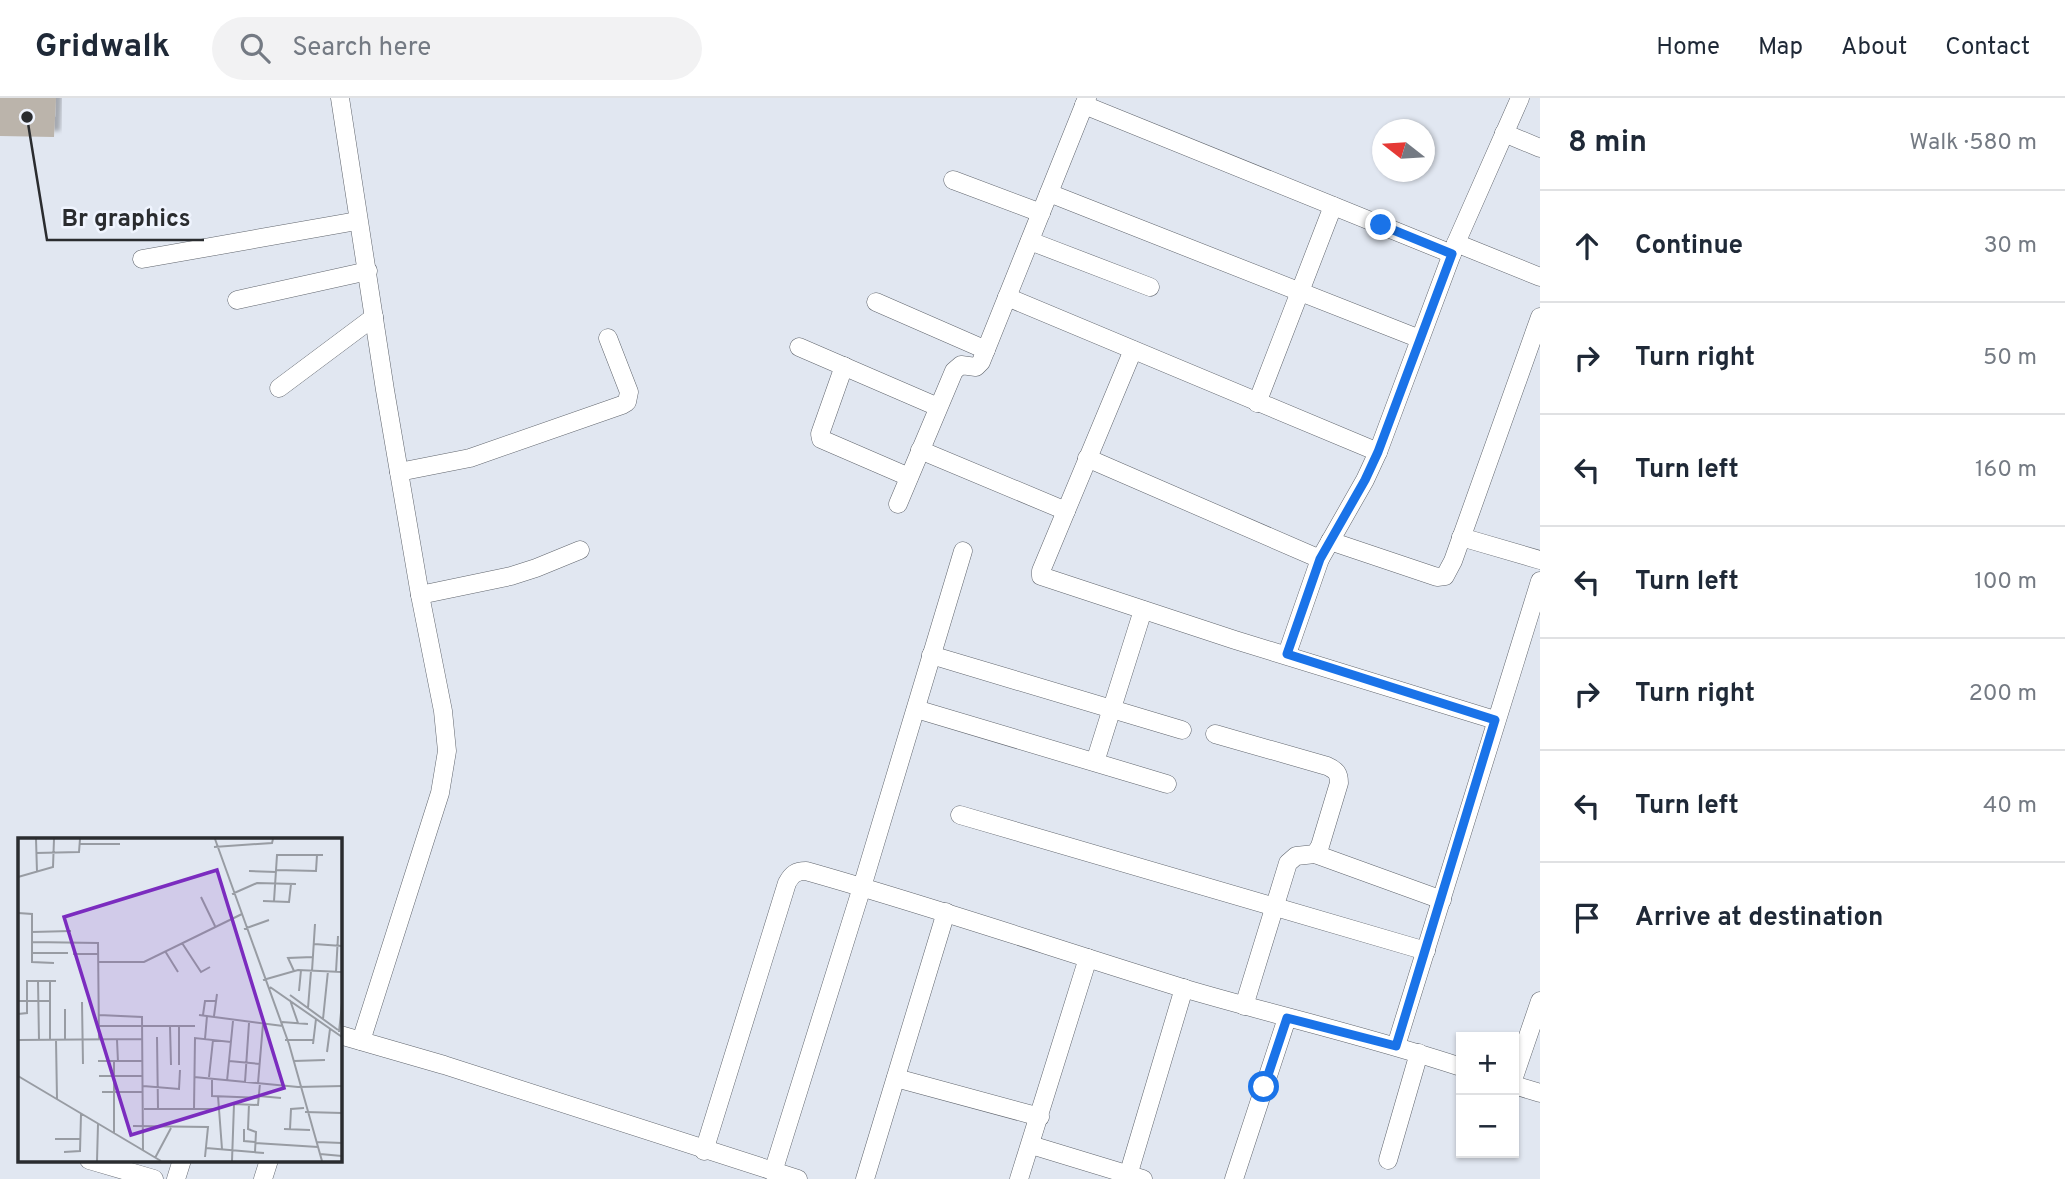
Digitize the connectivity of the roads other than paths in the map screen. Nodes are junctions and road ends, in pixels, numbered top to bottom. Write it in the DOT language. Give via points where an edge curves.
graph roads {
  1 [pos="340,98"];
  2 [pos="1520,98"];
  3 [pos="1086,102"];
  4 [pos="1504,134"];
  5 [pos="1540,148"];
  6 [pos="953,180"];
  7 [pos="1049,193"];
  8 [pos="1333,206"];
  9 [pos="1041,213"];
  10 [pos="357,221"];
  11 [pos="1030,241"];
  12 [pos="1454,249"];
  13 [pos="142,259"];
  14 [pos="368,271"];
  15 [pos="1540,276"];
  16 [pos="1150,287"];
  17 [pos="1301,292"];
  18 [pos="1007,297"];
  19 [pos="237,300"];
  20 [pos="876,302"];
  21 [pos="374,317"];
  22 [pos="1540,317"];
  23 [pos="608,338"];
  24 [pos="1420,339"];
  25 [pos="799,347"];
  26 [pos="986,350"];
  27 [pos="1133,350"];
  28 [pos="844,366"];
  29 [pos="279,388"];
  30 [pos="1257,403"];
  31 [pos="938,407"];
  32 [pos="920,450"];
  33 [pos="1378,452"];
  34 [pos="1087,458"];
  35 [pos="399,472"];
  36 [pos="909,477"];
  37 [pos="898,504"];
  38 [pos="1066,510"];
  39 [pos="1461,537"];
  40 [pos="1330,541"];
  41 [pos="579,550"];
  42 [pos="963,551"];
  43 [pos="1320,559"];
  44 [pos="1540,560"];
  45 [pos="1540,581"];
  46 [pos="420,595"];
  47 [pos="1143,610"];
  48 [pos="1287,654"];
  49 [pos="930,655"];
  50 [pos="916,709"];
  51 [pos="1112,710"];
  52 [pos="1495,720"];
  53 [pos="1182,730"];
  54 [pos="1215,734"];
  55 [pos="1096,762"];
  56 [pos="1167,784"];
  57 [pos="960,815"];
  58 [pos="1315,854"];
  59 [pos="862,887"];
  60 [pos="1442,900"];
  61 [pos="1274,907"];
  62 [pos="946,912"];
  63 [pos="1426,951"];
  64 [pos="1087,958"];
  65 [pos="1184,988"];
  66 [pos="1540,1001"];
  67 [pos="1244,1006"];
  68 [pos="1287,1018"];
  69 [pos="341,1035"];
  70 [pos="362,1041"];
  71 [pos="1396,1046"];
  72 [pos="1419,1053"];
  73 [pos="1519,1062"];
  74 [pos="1456,1065"];
  75 [pos="896,1078"];
  76 [pos="1519,1087"];
  77 [pos="1540,1093"];
  78 [pos="1040,1117"];
  79 [pos="1031,1145"];
  80 [pos="704,1151"];
  81 [pos="1388,1160"];
  82 [pos="181,1162"];
  83 [pos="268,1162"];
  84 [pos="97,1168"];
  85 [pos="773,1172"];
  86 [pos="1133,1177"];
  87 [pos="154,1179"];
  88 [pos="176,1179"];
  89 [pos="263,1179"];
  90 [pos="798,1179"];
  91 [pos="865,1179"];
  92 [pos="1019,1179"];
  93 [pos="1234,1179"];
  1 -- 10 [label="street"];
  2 -- 4 [label="street"];
  3 -- 7 [label="street"];
  3 -- 8 [label="street"];
  4 -- 5 [label="street"];
  4 -- 12 [label="street"];
  6 -- 9 [label="street"];
  7 -- 9 [label="street"];
  7 -- 17 [label="street"];
  8 -- 12 [label="street"];
  8 -- 17 [label="street"];
  9 -- 11 [label="street"];
  10 -- 13 [label="street"];
  10 -- 14 [label="street"];
  11 -- 16 [label="street"];
  11 -- 18 [label="street"];
  12 -- 15 [label="street"];
  12 -- 24 [label="street"];
  14 -- 19 [label="street"];
  14 -- 21 [label="street"];
  17 -- 24 [label="street"];
  17 -- 30 [label="street"];
  18 -- 26 [label="street"];
  18 -- 27 [label="street"];
  20 -- 26 [label="street"];
  21 -- 29 [label="street"];
  21 -- 35 [label="street"];
  22 -- 39 [label="street"];
  23 -- 35 [label="street" via="629,392 627,402 470,458"];
  24 -- 33 [label="street"];
  25 -- 28 [label="street"];
  26 -- 31 [label="street" via="976,367 955,368"];
  27 -- 30 [label="street"];
  27 -- 34 [label="street"];
  28 -- 31 [label="street"];
  28 -- 36 [label="street" via="821,439"];
  30 -- 33 [label="street"];
  31 -- 32 [label="street"];
  32 -- 36 [label="street"];
  32 -- 38 [label="street"];
  33 -- 40 [label="street"];
  34 -- 38 [label="street"];
  34 -- 43 [label="street"];
  35 -- 46 [label="street"];
  36 -- 37 [label="street"];
  38 -- 47 [label="street" via="1041,576"];
  39 -- 40 [label="street" via="1448,571 1441,577"];
  39 -- 44 [label="street"];
  40 -- 43 [label="street"];
  41 -- 46 [label="street" via="511,576"];
  42 -- 49 [label="street"];
  43 -- 48 [label="street"];
  45 -- 52 [label="street"];
  46 -- 70 [label="street" via="447,751 440,793"];
  47 -- 48 [label="street"];
  47 -- 51 [label="street"];
  48 -- 52 [label="street"];
  49 -- 50 [label="street"];
  49 -- 51 [label="street"];
  50 -- 55 [label="street"];
  50 -- 59 [label="street"];
  51 -- 53 [label="street"];
  51 -- 55 [label="street"];
  52 -- 60 [label="street"];
  54 -- 58 [label="street" via="1335,769 1339,783"];
  55 -- 56 [label="street"];
  57 -- 61 [label="street"];
  58 -- 60 [label="street"];
  58 -- 61 [label="street" via="1291,858"];
  59 -- 62 [label="street"];
  59 -- 80 [label="street" via="806,871 791,875"];
  59 -- 85 [label="street"];
  60 -- 63 [label="street"];
  61 -- 63 [label="street"];
  61 -- 67 [label="street"];
  62 -- 64 [label="street"];
  62 -- 75 [label="street"];
  63 -- 71 [label="street"];
  64 -- 65 [label="street"];
  64 -- 78 [label="street"];
  65 -- 67 [label="street"];
  65 -- 86 [label="street"];
  66 -- 73 [label="street"];
  67 -- 68 [label="street"];
  68 -- 71 [label="street"];
  68 -- 93 [label="street"];
  69 -- 70 [label="street"];
  70 -- 80 [label="street"];
  71 -- 72 [label="street"];
  72 -- 74 [label="street"];
  72 -- 81 [label="street"];
  75 -- 78 [label="street"];
  75 -- 91 [label="street"];
  76 -- 77 [label="street"];
  78 -- 79 [label="street"];
  79 -- 86 [label="street"];
  79 -- 92 [label="street"];
  80 -- 85 [label="street"];
  82 -- 88 [label="street"];
  83 -- 89 [label="street"];
  84 -- 87 [label="street"];
  85 -- 90 [label="street"];
}
